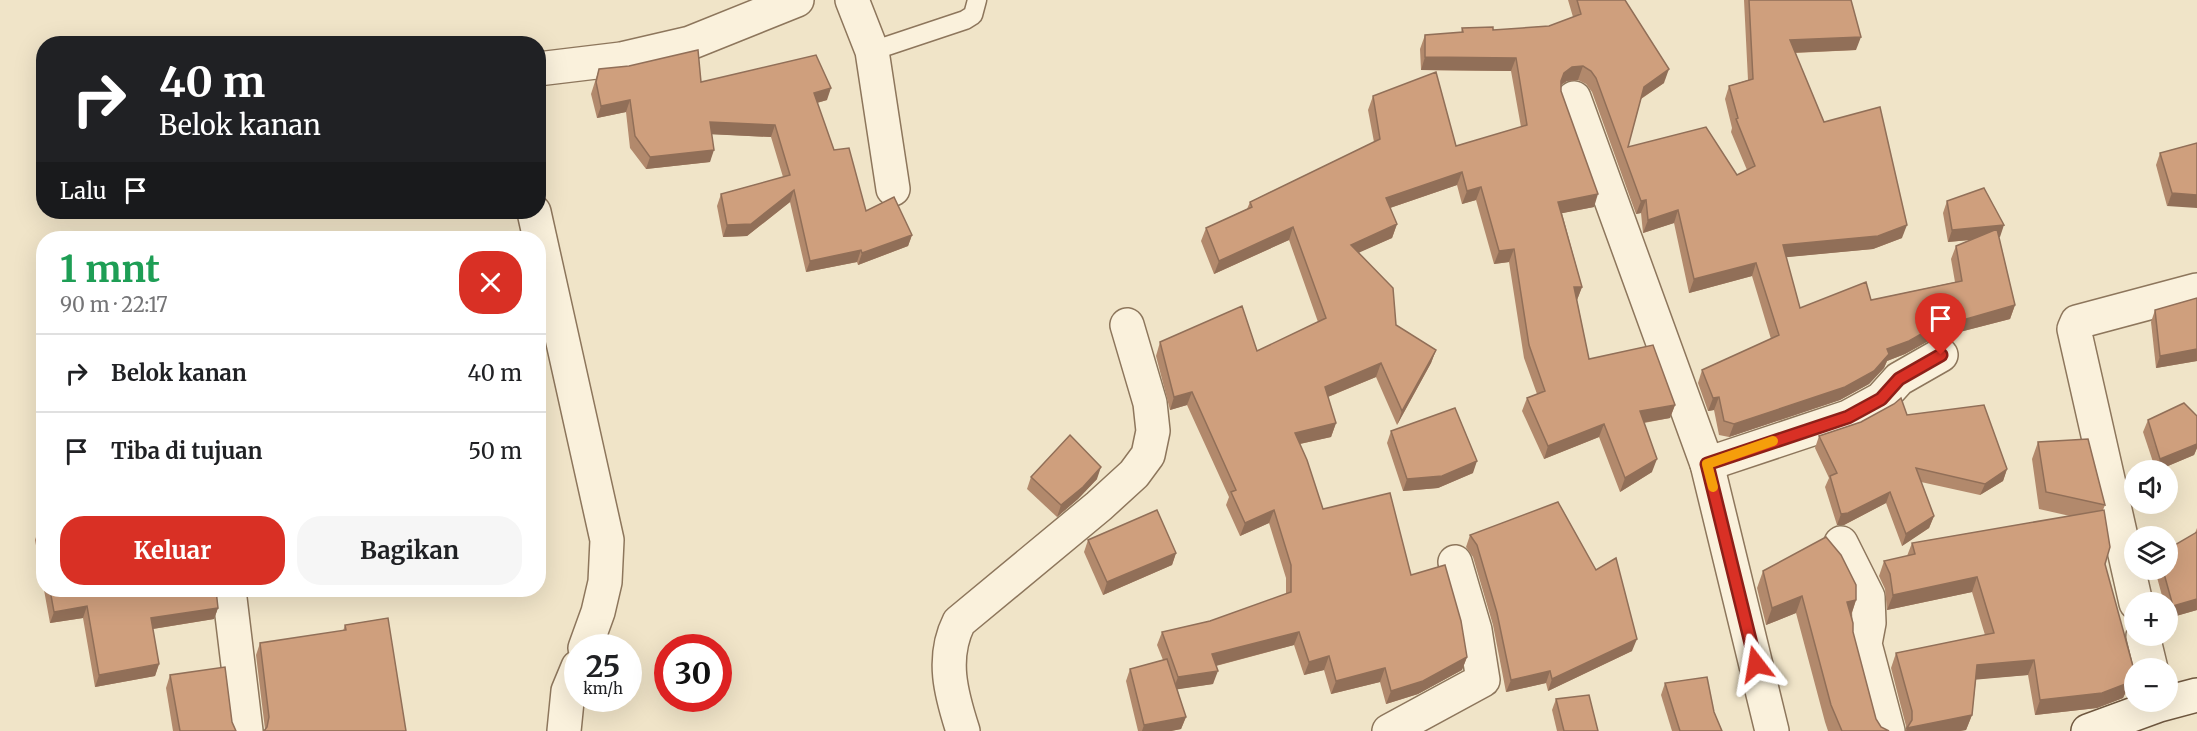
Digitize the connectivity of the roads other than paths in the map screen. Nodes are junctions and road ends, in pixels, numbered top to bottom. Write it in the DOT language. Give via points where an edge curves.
graph roads {
  1 [pos="797,0"];
  2 [pos="852,0"];
  3 [pos="977,0"];
  4 [pos="872,51"];
  5 [pos="546,68"];
  6 [pos="1574,98"];
  7 [pos="893,189"];
  8 [pos="546,266"];
  9 [pos="2197,290"];
  10 [pos="1127,325"];
  11 [pos="1941,355"];
  12 [pos="1707,464"];
  13 [pos="1841,543"];
  14 [pos="1455,562"];
  15 [pos="2134,592"];
  16 [pos="230,597"];
  17 [pos="590,634"];
  18 [pos="2197,695"];
  19 [pos="2178,700"];
  20 [pos="566,712"];
  21 [pos="2139,712"];
  22 [pos="2093,730"];
  23 [pos="246,731"];
  24 [pos="564,731"];
  25 [pos="963,731"];
  26 [pos="1389,731"];
  27 [pos="1772,731"];
  28 [pos="1888,731"];
  1 -- 5 [label="street" via="690,43 621,59"];
  2 -- 4 [label="street"];
  3 -- 4 [label="lane" via="972,15 965,20"];
  4 -- 7 [label="street"];
  6 -- 12 [label="street"];
  8 -- 17 [label="street" via="607,540 605,582"];
  9 -- 15 [label="street" via="2077,322 2074,329"];
  10 -- 25 [label="street" via="1150,403 1153,431 1148,455 1134,474 1099,506 959,622 948,655 952,696"];
  11 -- 12 [label="street" via="1899,379 1881,399 1848,417"];
  12 -- 27 [label="street"];
  13 -- 28 [label="street" via="1868,597 1865,644"];
  14 -- 26 [label="street" via="1475,630 1483,680"];
  16 -- 23 [label="street"];
  18 -- 19 [label="street"];
  20 -- 24 [label="street"];
  21 -- 22 [label="street"];
}
